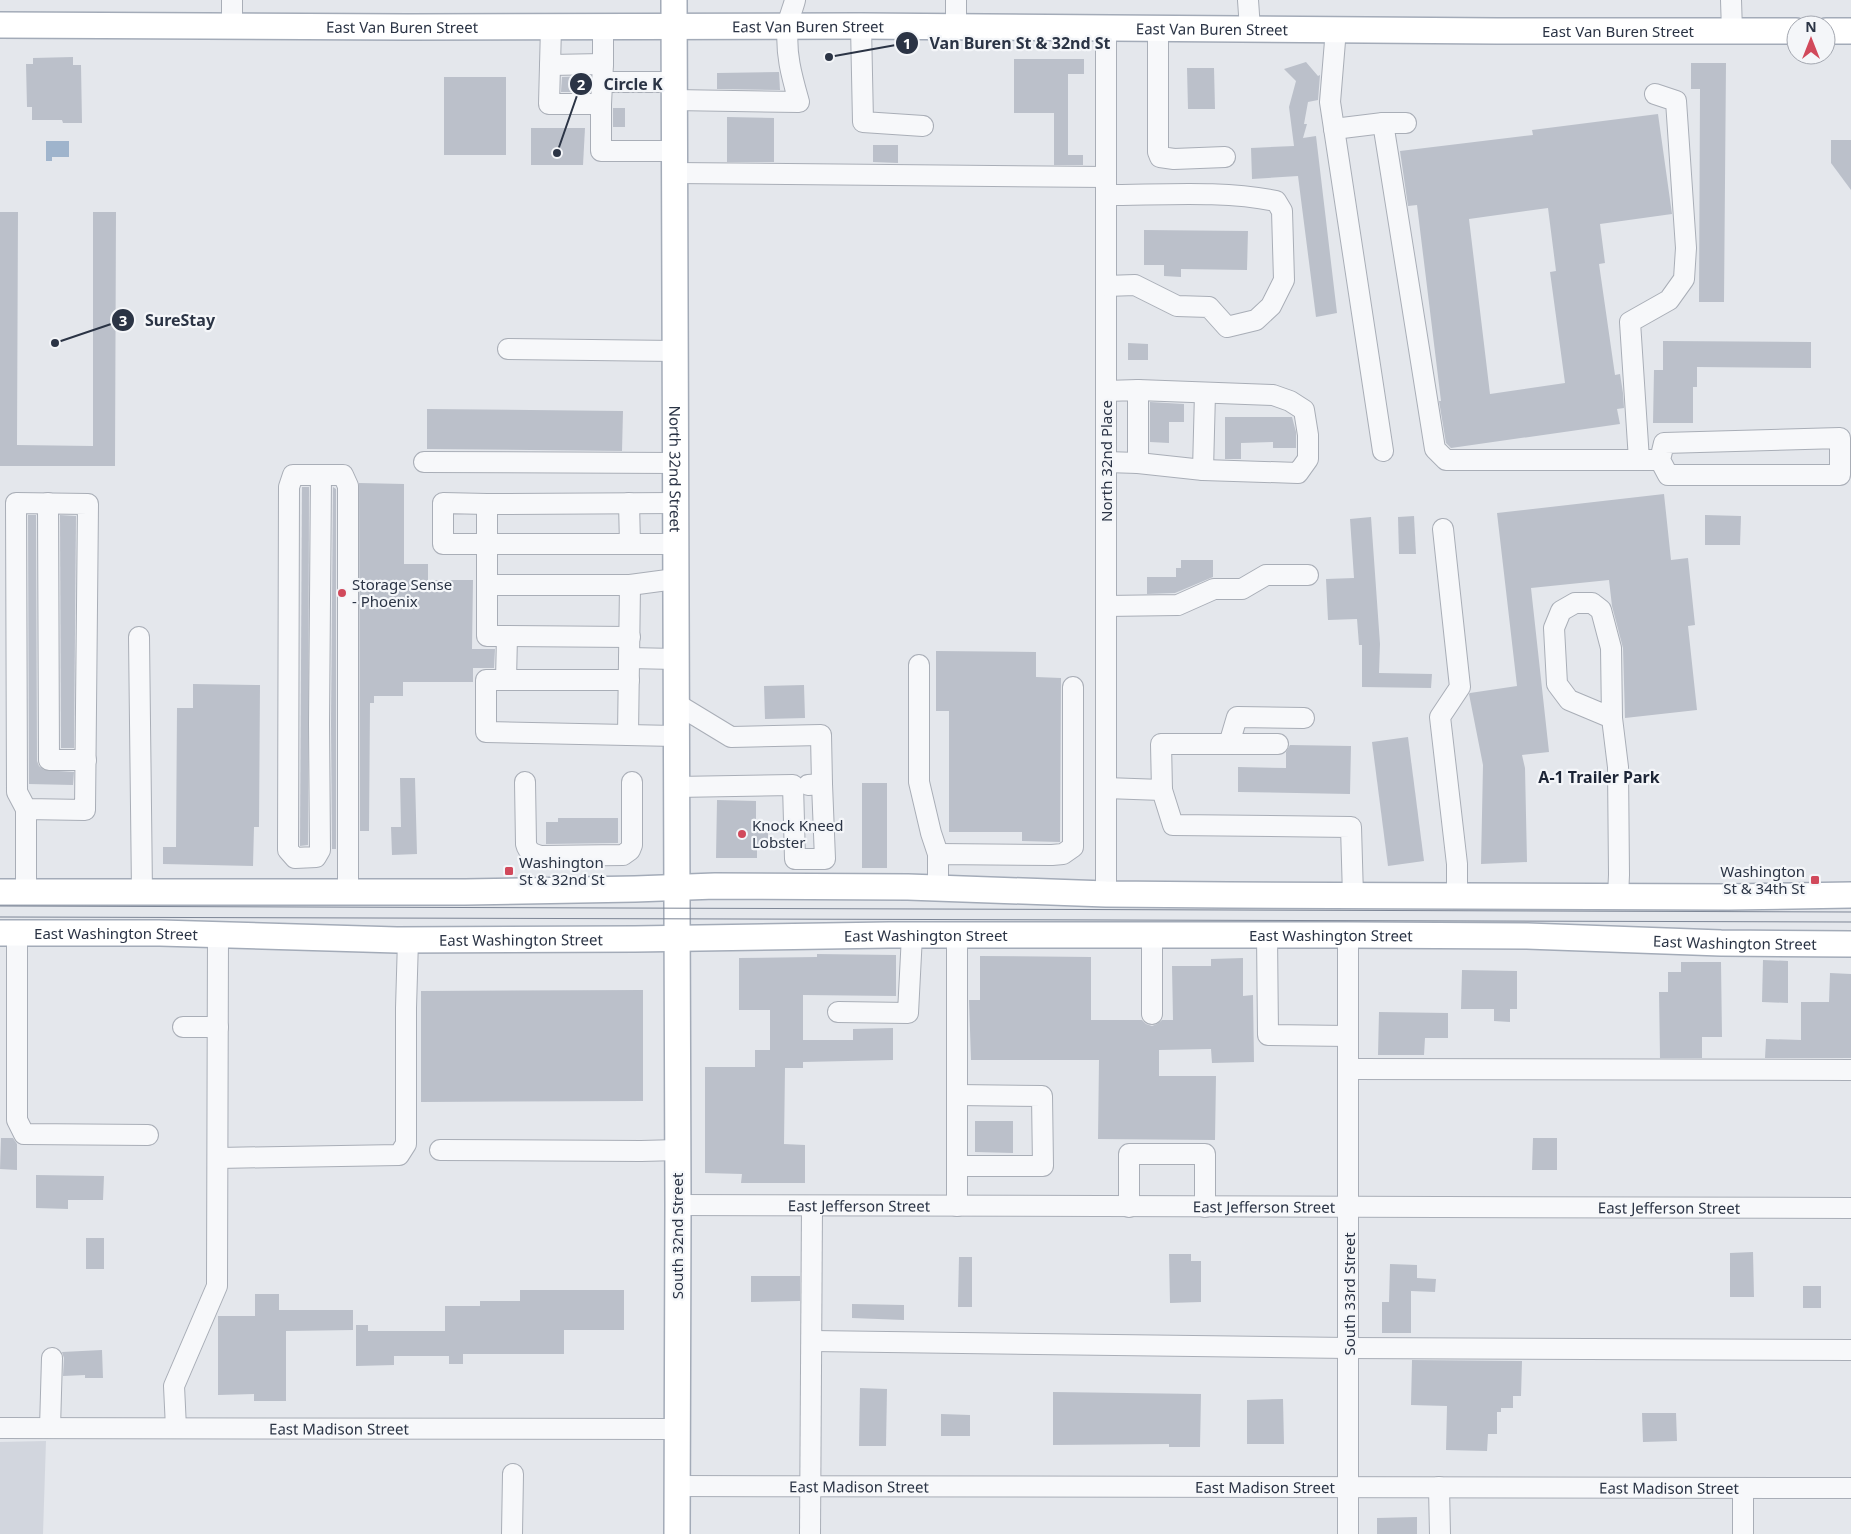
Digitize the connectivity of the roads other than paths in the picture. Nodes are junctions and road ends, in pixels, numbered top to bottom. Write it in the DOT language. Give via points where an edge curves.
graph roads {
  1 [pos="232,0"];
  2 [pos="674,0"];
  3 [pos="795,0"];
  4 [pos="956,0"];
  5 [pos="1248,0"];
  6 [pos="1731,0"];
  7 [pos="0,25"];
  8 [pos="788,26"];
  9 [pos="861,26"];
  10 [pos="232,27"];
  11 [pos="551,27"];
  12 [pos="603,27"];
  13 [pos="674,27"];
  14 [pos="956,27"];
  15 [pos="1106,28"];
  16 [pos="1158,28"];
  17 [pos="1250,28"];
  18 [pos="1336,29"];
  19 [pos="1732,31"];
  20 [pos="1786,31"];
  21 [pos="1836,31"];
  22 [pos="1851,31"];
  23 [pos="550,65"];
  24 [pos="602,73"];
  25 [pos="674,91"];
  26 [pos="1655,94"];
  27 [pos="601,104"];
  28 [pos="1383,123"];
  29 [pos="1406,123"];
  30 [pos="923,126"];
  31 [pos="1334,129"];
  32 [pos="1225,157"];
  33 [pos="674,162"];
  34 [pos="1106,186"];
  35 [pos="1106,286"];
  36 [pos="508,350"];
  37 [pos="675,352"];
  38 [pos="1138,390"];
  39 [pos="1106,391"];
  40 [pos="1205,393"];
  41 [pos="1383,451"];
  42 [pos="1639,460"];
  43 [pos="1660,460"];
  44 [pos="424,462"];
  45 [pos="1106,462"];
  46 [pos="675,463"];
  47 [pos="1138,463"];
  48 [pos="1202,470"];
  49 [pos="321,475"];
  50 [pos="48,503"];
  51 [pos="630,503"];
  52 [pos="675,503"];
  53 [pos="487,504"];
  54 [pos="1443,529"];
  55 [pos="487,544"];
  56 [pos="630,544"];
  57 [pos="675,544"];
  58 [pos="1308,575"];
  59 [pos="675,579"];
  60 [pos="487,585"];
  61 [pos="630,585"];
  62 [pos="1106,606"];
  63 [pos="507,636"];
  64 [pos="139,637"];
  65 [pos="630,637"];
  66 [pos="630,658"];
  67 [pos="675,659"];
  68 [pos="919,665"];
  69 [pos="506,680"];
  70 [pos="629,680"];
  71 [pos="1072,687"];
  72 [pos="675,703"];
  73 [pos="1304,718"];
  74 [pos="1612,718"];
  75 [pos="628,735"];
  76 [pos="675,736"];
  77 [pos="1229,744"];
  78 [pos="1278,744"];
  79 [pos="86,760"];
  80 [pos="525,782"];
  81 [pos="632,782"];
  82 [pos="822,784"];
  83 [pos="794,785"];
  84 [pos="676,787"];
  85 [pos="1106,788"];
  86 [pos="1162,790"];
  87 [pos="26,809"];
  88 [pos="938,854"];
  89 [pos="676,887"];
  90 [pos="938,888"];
  91 [pos="0,892"];
  92 [pos="26,892"];
  93 [pos="142,892"];
  94 [pos="348,892"];
  95 [pos="1106,894"];
  96 [pos="1851,895"];
  97 [pos="1354,896"];
  98 [pos="1457,896"];
  99 [pos="1618,896"];
  100 [pos="8,933"];
  101 [pos="912,934"];
  102 [pos="957,934"];
  103 [pos="1267,934"];
  104 [pos="1348,934"];
  105 [pos="218,935"];
  106 [pos="1152,935"];
  107 [pos="677,938"];
  108 [pos="408,940"];
  109 [pos="1851,944"];
  110 [pos="838,1012"];
  111 [pos="1152,1014"];
  112 [pos="183,1027"];
  113 [pos="218,1027"];
  114 [pos="1348,1036"];
  115 [pos="1348,1069"];
  116 [pos="1851,1070"];
  117 [pos="957,1095"];
  118 [pos="9,1121"];
  119 [pos="148,1134"];
  120 [pos="440,1150"];
  121 [pos="678,1150"];
  122 [pos="218,1158"];
  123 [pos="957,1166"];
  124 [pos="678,1205"];
  125 [pos="812,1206"];
  126 [pos="957,1206"];
  127 [pos="1129,1207"];
  128 [pos="1205,1207"];
  129 [pos="1349,1208"];
  130 [pos="1851,1208"];
  131 [pos="812,1341"];
  132 [pos="1348,1348"];
  133 [pos="1851,1350"];
  134 [pos="52,1358"];
  135 [pos="0,1428"];
  136 [pos="50,1428"];
  137 [pos="176,1428"];
  138 [pos="676,1429"];
  139 [pos="512,1474"];
  140 [pos="677,1486"];
  141 [pos="810,1486"];
  142 [pos="1348,1487"];
  143 [pos="1439,1487"];
  144 [pos="1742,1488"];
  145 [pos="1851,1488"];
  146 [pos="512,1534"];
  147 [pos="677,1534"];
  148 [pos="810,1534"];
  149 [pos="1348,1534"];
  150 [pos="1440,1534"];
  151 [pos="1743,1534"];
  1 -- 10 [label="street"];
  2 -- 13 [label="main road, North 32nd Street"];
  3 -- 8 [label="street"];
  4 -- 14 [label="street"];
  5 -- 17 [label="street"];
  6 -- 19 [label="street"];
  7 -- 10 [label="main road, East Van Buren Street"];
  8 -- 9 [label="main road, East Van Buren Street"];
  8 -- 13 [label="main road, East Van Buren Street"];
  8 -- 25 [label="street" via="790,70 799,102"];
  9 -- 14 [label="main road, East Van Buren Street"];
  9 -- 30 [label="street" via="862,122"];
  10 -- 11 [label="main road, East Van Buren Street"];
  11 -- 12 [label="main road, East Van Buren Street"];
  11 -- 23 [label="street"];
  12 -- 13 [label="main road, East Van Buren Street"];
  12 -- 24 [label="street"];
  13 -- 25 [label="main road, North 32nd Street"];
  14 -- 15 [label="main road, East Van Buren Street"];
  15 -- 16 [label="main road, East Van Buren Street"];
  15 -- 34 [label="street, North 32nd Place"];
  16 -- 17 [label="main road, East Van Buren Street"];
  16 -- 32 [label="street" via="1160,157"];
  17 -- 18 [label="main road, East Van Buren Street"];
  18 -- 19 [label="main road, East Van Buren Street"];
  18 -- 31 [label="street" via="1330,102"];
  19 -- 20 [label="main road, East Van Buren Street"];
  21 -- 22 [label="main road"];
  23 -- 24 [label="street"];
  23 -- 27 [label="street" via="550,104"];
  24 -- 25 [label="street"];
  24 -- 27 [label="street"];
  25 -- 33 [label="main road, North 32nd Street"];
  26 -- 42 [label="street" via="1676,102 1686,248 1684,279 1668,300 1630,322"];
  27 -- 33 [label="street" via="601,151"];
  28 -- 29 [label="street"];
  28 -- 31 [label="street"];
  28 -- 42 [label="street" via="1435,449 1446,460"];
  31 -- 41 [label="street"];
  33 -- 34 [label="street"];
  33 -- 37 [label="main road, North 32nd Street"];
  34 -- 35 [label="street, North 32nd Place"];
  34 -- 35 [label="street" via="1276,201 1282,211 1284,280 1271,306 1256,320 1227,327 1209,307 1177,306 1135,285"];
  35 -- 39 [label="street, North 32nd Place"];
  36 -- 37 [label="street"];
  37 -- 46 [label="main road, North 32nd Street"];
  38 -- 39 [label="street"];
  38 -- 40 [label="street"];
  38 -- 47 [label="street"];
  39 -- 45 [label="street, North 32nd Place"];
  40 -- 48 [label="street"];
  40 -- 48 [label="street" via="1274,395 1290,401 1304,410 1308,458 1298,473"];
  42 -- 43 [label="street"];
  43 -- 43 [label="street" via="1668,475 1840,475 1840,438 1664,444"];
  44 -- 46 [label="street"];
  45 -- 47 [label="street"];
  45 -- 62 [label="street, North 32nd Place"];
  46 -- 52 [label="main road, North 32nd Street"];
  47 -- 48 [label="street"];
  49 -- 49 [label="street" via="293,475 289,487 288,850 295,858 316,857 320,850"];
  49 -- 94 [label="street" via="344,475 348,486"];
  50 -- 79 [label="street" via="49,760"];
  50 -- 79 [label="street" via="88,504"];
  50 -- 87 [label="street" via="16,503 17,792"];
  51 -- 52 [label="street"];
  51 -- 53 [label="street"];
  51 -- 56 [label="street"];
  52 -- 57 [label="main road, North 32nd Street"];
  53 -- 55 [label="street"];
  53 -- 55 [label="street" via="443,503 443,544"];
  54 -- 98 [label="street" via="1460,688 1440,717 1457,864"];
  55 -- 56 [label="street"];
  55 -- 60 [label="street"];
  56 -- 57 [label="street"];
  57 -- 59 [label="main road, North 32nd Street"];
  58 -- 62 [label="street" via="1266,575 1242,589 1214,589 1178,605"];
  59 -- 61 [label="street"];
  59 -- 67 [label="main road, North 32nd Street"];
  60 -- 61 [label="street"];
  60 -- 63 [label="street" via="487,636"];
  61 -- 65 [label="street"];
  62 -- 85 [label="street, North 32nd Place"];
  63 -- 65 [label="street"];
  63 -- 69 [label="street"];
  64 -- 93 [label="street"];
  65 -- 66 [label="street"];
  66 -- 67 [label="street"];
  66 -- 70 [label="street"];
  67 -- 72 [label="main road, North 32nd Street"];
  68 -- 88 [label="street" via="919,782"];
  69 -- 70 [label="street"];
  69 -- 75 [label="street" via="486,680 486,732"];
  70 -- 75 [label="street"];
  71 -- 88 [label="street" via="1072,846 1063,854 1052,855"];
  72 -- 76 [label="main road, North 32nd Street"];
  72 -- 82 [label="street" via="731,737 821,735"];
  73 -- 77 [label="street" via="1237,717"];
  74 -- 74 [label="street" via="1568,700 1557,684 1554,628 1561,611 1575,603 1592,603 1601,610 1611,648"];
  74 -- 99 [label="street" via="1618,767"];
  75 -- 76 [label="street"];
  76 -- 84 [label="main road, North 32nd Street"];
  77 -- 78 [label="street"];
  77 -- 86 [label="street" via="1161,744"];
  79 -- 87 [label="street" via="85,810"];
  80 -- 81 [label="street" via="526,844 531,852 541,856 622,855 630,850"];
  82 -- 83 [label="street"];
  82 -- 83 [label="street" via="825,859 795,859"];
  83 -- 84 [label="street"];
  84 -- 89 [label="main road, North 32nd Street"];
  85 -- 86 [label="street"];
  85 -- 95 [label="street, North 32nd Place"];
  86 -- 97 [label="street" via="1173,825 1351,827"];
  87 -- 92 [label="street"];
  88 -- 90 [label="street"];
  89 -- 90 [label="main road"];
  89 -- 94 [label="main road"];
  89 -- 107 [label="main road, North 32nd Street"];
  90 -- 95 [label="main road"];
  91 -- 92 [label="main road"];
  92 -- 93 [label="main road"];
  93 -- 94 [label="main road"];
  95 -- 97 [label="main road"];
  96 -- 99 [label="main road"];
  97 -- 98 [label="main road"];
  98 -- 99 [label="main road"];
  100 -- 105 [label="main road, East Washington Street"];
  100 -- 118 [label="street"];
  101 -- 102 [label="main road, East Washington Street"];
  101 -- 107 [label="main road, East Washington Street"];
  101 -- 110 [label="street" via="908,1013"];
  102 -- 106 [label="main road, East Washington Street"];
  102 -- 117 [label="street"];
  103 -- 104 [label="main road, East Washington Street"];
  103 -- 106 [label="main road, East Washington Street"];
  103 -- 114 [label="street" via="1268,1035"];
  104 -- 109 [label="main road, East Washington Street"];
  104 -- 114 [label="street, South 33rd Street"];
  105 -- 108 [label="main road, East Washington Street"];
  105 -- 113 [label="street"];
  106 -- 111 [label="street"];
  107 -- 108 [label="main road, East Washington Street"];
  107 -- 121 [label="main road, South 32nd Street"];
  108 -- 122 [label="street" via="406,1144 399,1155"];
  112 -- 113 [label="street"];
  113 -- 122 [label="street"];
  114 -- 115 [label="street, South 33rd Street"];
  115 -- 116 [label="street"];
  115 -- 129 [label="street, South 33rd Street"];
  117 -- 123 [label="street"];
  117 -- 123 [label="street" via="1042,1096 1042,1166"];
  118 -- 119 [label="street" via="24,1134"];
  120 -- 121 [label="street"];
  121 -- 124 [label="main road, South 32nd Street"];
  122 -- 137 [label="street" via="217,1286 174,1386"];
  123 -- 126 [label="street"];
  124 -- 125 [label="street, East Jefferson Street"];
  124 -- 138 [label="main road, South 32nd Street"];
  125 -- 126 [label="street, East Jefferson Street"];
  125 -- 131 [label="street"];
  126 -- 127 [label="street, East Jefferson Street"];
  127 -- 128 [label="street, East Jefferson Street"];
  127 -- 128 [label="street" via="1129,1154 1205,1154"];
  128 -- 129 [label="street, East Jefferson Street"];
  129 -- 130 [label="street, East Jefferson Street"];
  129 -- 132 [label="street, South 33rd Street"];
  131 -- 132 [label="street"];
  131 -- 141 [label="street"];
  132 -- 133 [label="street"];
  132 -- 142 [label="street, South 33rd Street"];
  134 -- 136 [label="street"];
  135 -- 136 [label="street, East Madison Street"];
  136 -- 137 [label="street, East Madison Street"];
  137 -- 138 [label="street, East Madison Street"];
  138 -- 140 [label="main road, South 32nd Street"];
  139 -- 146 [label="street"];
  140 -- 141 [label="street, East Madison Street"];
  140 -- 147 [label="main road, South 32nd Street"];
  141 -- 142 [label="street, East Madison Street"];
  141 -- 148 [label="street"];
  142 -- 143 [label="street, East Madison Street"];
  142 -- 149 [label="street, South 33rd Street"];
  143 -- 144 [label="street, East Madison Street"];
  143 -- 150 [label="street"];
  144 -- 145 [label="street, East Madison Street"];
  144 -- 151 [label="street"];
}
